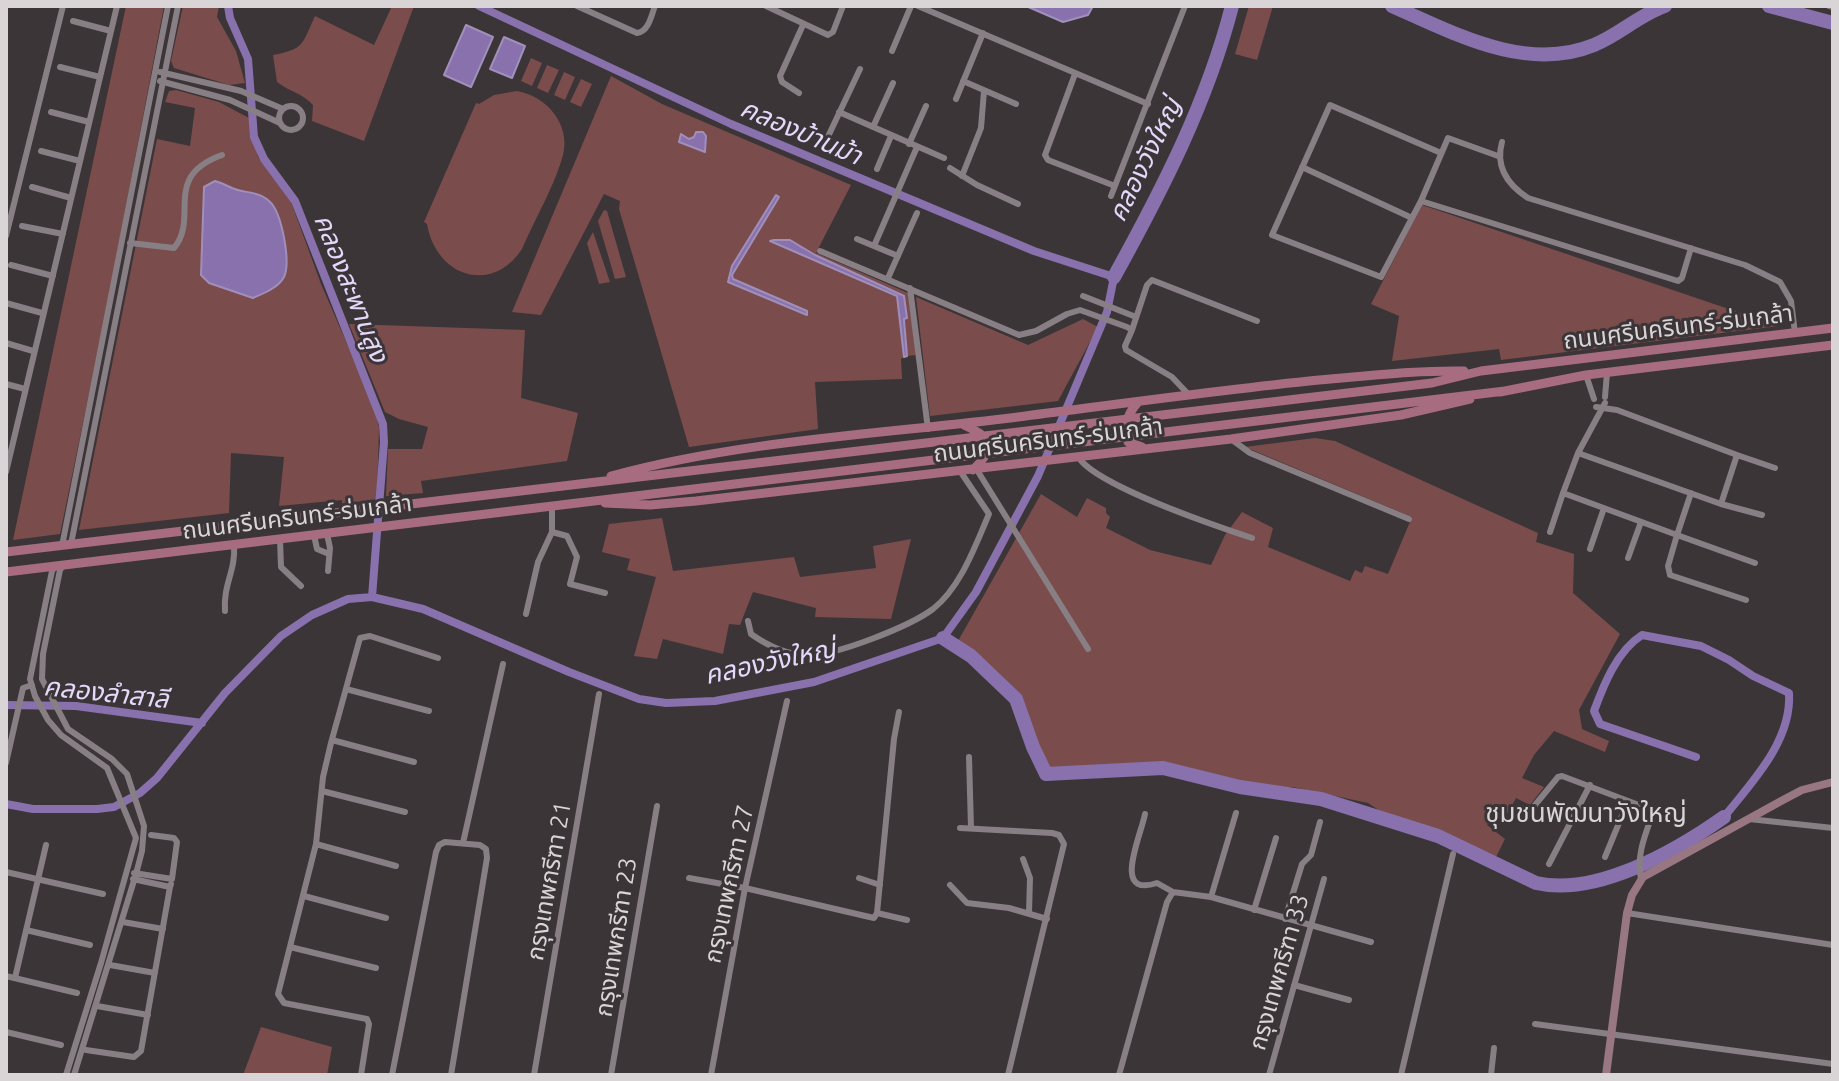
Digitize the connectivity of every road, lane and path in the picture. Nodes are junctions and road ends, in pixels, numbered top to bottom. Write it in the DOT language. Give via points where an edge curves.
graph roads {
  1 [pos="63,6"];
  2 [pos="117,6"];
  3 [pos="168,6"];
  4 [pos="178,6"];
  5 [pos="577,6"];
  6 [pos="655,6"];
  7 [pos="766,6"];
  8 [pos="843,6"];
  9 [pos="911,6"];
  10 [pos="918,6"];
  11 [pos="1185,6"];
  12 [pos="73,21"];
  13 [pos="803,25"];
  14 [pos="111,31"];
  15 [pos="983,33"];
  16 [pos="892,51"];
  17 [pos="60,67"];
  18 [pos="860,69"];
  19 [pos="159,72"];
  20 [pos="1075,74"];
  21 [pos="100,77"];
  22 [pos="157,80"];
  23 [pos="963,81"];
  24 [pos="893,83"];
  25 [pos="984,91"];
  26 [pos="799,93"];
  27 [pos="956,99"];
  28 [pos="1016,104"];
  29 [pos="1148,104"];
  30 [pos="926,106"];
  31 [pos="283,109"];
  32 [pos="51,112"];
  33 [pos="839,112"];
  34 [pos="89,122"];
  35 [pos="280,123"];
  36 [pos="873,127"];
  37 [pos="891,136"];
  38 [pos="1502,142"];
  39 [pos="825,143"];
  40 [pos="909,144"];
  41 [pos="917,147"];
  42 [pos="41,151"];
  43 [pos="1441,153"];
  44 [pos="222,155"];
  45 [pos="1498,156"];
  46 [pos="944,158"];
  47 [pos="80,161"];
  48 [pos="1302,167"];
  49 [pos="950,168"];
  50 [pos="877,169"];
  51 [pos="962,176"];
  52 [pos="1115,186"];
  53 [pos="32,187"];
  54 [pos="1111,196"];
  55 [pos="71,198"];
  56 [pos="1421,201"];
  57 [pos="1018,204"];
  58 [pos="917,213"];
  59 [pos="1412,218"];
  60 [pos="22,226"];
  61 [pos="63,234"];
  62 [pos="6,236"];
  63 [pos="857,239"];
  64 [pos="130,243"];
  65 [pos="874,246"];
  66 [pos="1691,248"];
  67 [pos="820,251"];
  68 [pos="898,256"];
  69 [pos="11,265"];
  70 [pos="53,276"];
  71 [pos="888,278"];
  72 [pos="910,288"];
  73 [pos="1086,297"];
  74 [pos="6,303"];
  75 [pos="42,313"];
  76 [pos="1133,316"];
  77 [pos="1257,321"];
  78 [pos="1833,328"];
  79 [pos="1129,329"];
  80 [pos="1795,333"];
  81 [pos="6,343"];
  82 [pos="1833,345"];
  83 [pos="33,351"];
  84 [pos="1481,371"];
  85 [pos="1607,373"];
  86 [pos="1586,375"];
  87 [pos="6,384"];
  88 [pos="25,389"];
  89 [pos="1505,391"];
  90 [pos="1189,395"];
  91 [pos="1138,402"];
  92 [pos="1599,403"];
  93 [pos="6,423"];
  94 [pos="961,424"];
  95 [pos="17,426"];
  96 [pos="928,429"];
  97 [pos="1231,439"];
  98 [pos="1145,448"];
  99 [pos="1578,453"];
  100 [pos="1737,455"];
  101 [pos="1078,458"];
  102 [pos="7,467"];
  103 [pos="1775,468"];
  104 [pos="975,470"];
  105 [pos="960,471"];
  106 [pos="588,483"];
  107 [pos="1563,493"];
  108 [pos="1691,493"];
  109 [pos="594,501"];
  110 [pos="1721,504"];
  111 [pos="552,506"];
  112 [pos="1604,508"];
  113 [pos="1762,515"];
  114 [pos="1409,519"];
  115 [pos="1641,522"];
  116 [pos="552,532"];
  117 [pos="1550,532"];
  118 [pos="327,534"];
  119 [pos="314,535"];
  120 [pos="1677,535"];
  121 [pos="1252,538"];
  122 [pos="280,539"];
  123 [pos="66,545"];
  124 [pos="234,545"];
  125 [pos="1590,549"];
  126 [pos="6,552"];
  127 [pos="329,554"];
  128 [pos="1628,558"];
  129 [pos="1755,563"];
  130 [pos="60,566"];
  131 [pos="328,571"];
  132 [pos="6,572"];
  133 [pos="301,586"];
  134 [pos="605,593"];
  135 [pos="1746,600"];
  136 [pos="225,611"];
  137 [pos="526,614"];
  138 [pos="748,621"];
  139 [pos="1088,649"];
  140 [pos="438,658"];
  141 [pos="503,664"];
  142 [pos="32,685"];
  143 [pos="346,689"];
  144 [pos="599,694"];
  145 [pos="787,701"];
  146 [pos="429,711"];
  147 [pos="899,712"];
  148 [pos="332,740"];
  149 [pos="969,757"];
  150 [pos="414,762"];
  151 [pos="6,763"];
  152 [pos="1833,782"];
  153 [pos="1590,785"];
  154 [pos="322,791"];
  155 [pos="1628,801"];
  156 [pos="657,806"];
  157 [pos="405,812"];
  158 [pos="1236,813"];
  159 [pos="1145,814"];
  160 [pos="1526,816"];
  161 [pos="1748,819"];
  162 [pos="1320,822"];
  163 [pos="960,828"];
  164 [pos="971,828"];
  165 [pos="1833,828"];
  166 [pos="151,835"];
  167 [pos="1276,838"];
  168 [pos="463,843"];
  169 [pos="316,844"];
  170 [pos="46,845"];
  171 [pos="1453,854"];
  172 [pos="1605,857"];
  173 [pos="1023,859"];
  174 [pos="1549,864"];
  175 [pos="396,866"];
  176 [pos="6,872"];
  177 [pos="131,876"];
  178 [pos="689,878"];
  179 [pos="859,878"];
  180 [pos="1324,879"];
  181 [pos="1641,879"];
  182 [pos="37,880"];
  183 [pos="171,883"];
  184 [pos="880,885"];
  185 [pos="950,885"];
  186 [pos="745,888"];
  187 [pos="1173,892"];
  188 [pos="103,894"];
  189 [pos="304,896"];
  190 [pos="1211,897"];
  191 [pos="1254,910"];
  192 [pos="877,913"];
  193 [pos="1029,913"];
  194 [pos="1627,913"];
  195 [pos="386,918"];
  196 [pos="1047,919"];
  197 [pos="1285,919"];
  198 [pos="907,920"];
  199 [pos="123,922"];
  200 [pos="1310,927"];
  201 [pos="163,929"];
  202 [pos="26,930"];
  203 [pos="1371,942"];
  204 [pos="90,945"];
  205 [pos="1833,945"];
  206 [pos="290,947"];
  207 [pos="106,964"];
  208 [pos="376,968"];
  209 [pos="155,973"];
  210 [pos="6,976"];
  211 [pos="15,978"];
  212 [pos="1294,985"];
  213 [pos="77,993"];
  214 [pos="1349,1000"];
  215 [pos="97,1006"];
  216 [pos="148,1015"];
  217 [pos="1535,1024"];
  218 [pos="7,1034"];
  219 [pos="1611,1034"];
  220 [pos="61,1045"];
  221 [pos="1494,1048"];
  222 [pos="86,1050"];
  223 [pos="1833,1064"];
  224 [pos="66,1075"];
  225 [pos="74,1075"];
  226 [pos="361,1075"];
  227 [pos="392,1075"];
  228 [pos="451,1075"];
  229 [pos="534,1075"];
  230 [pos="611,1075"];
  231 [pos="711,1075"];
  232 [pos="1008,1075"];
  233 [pos="1119,1075"];
  234 [pos="1269,1075"];
  235 [pos="1401,1075"];
  236 [pos="1491,1075"];
  237 [pos="1606,1075"];
  1 -- 62 [label="street"];
  2 -- 14 [label="street"];
  3 -- 19 [label="street"];
  4 -- 19 [label="street"];
  5 -- 6 [label="street" via="637,33 644,31"];
  7 -- 13 [label="street"];
  8 -- 13 [label="street" via="828,35"];
  9 -- 16 [label="street"];
  10 -- 15 [label="street"];
  11 -- 29 [label="street"];
  12 -- 14 [label="street"];
  13 -- 26 [label="street" via="780,76"];
  14 -- 21 [label="street"];
  15 -- 20 [label="street"];
  15 -- 23 [label="street"];
  17 -- 21 [label="street"];
  18 -- 33 [label="street"];
  19 -- 22 [label="street"];
  19 -- 31 [label="street" via="241,91"];
  20 -- 29 [label="street"];
  20 -- 52 [label="street" via="1045,155"];
  21 -- 34 [label="street"];
  22 -- 35 [label="street" via="230,100"];
  22 -- 64 [label="street"];
  22 -- 123 [label="street"];
  23 -- 25 [label="street"];
  23 -- 27 [label="street"];
  24 -- 36 [label="street"];
  25 -- 28 [label="street"];
  25 -- 51 [label="street" via="981,128"];
  29 -- 52 [label="street"];
  30 -- 40 [label="street"];
  31 -- 35 [label="street"];
  31 -- 35 [label="street" via="298,108 303,121 292,130"];
  32 -- 34 [label="street"];
  33 -- 36 [label="street"];
  33 -- 39 [label="street"];
  34 -- 47 [label="street"];
  36 -- 37 [label="street"];
  37 -- 40 [label="street"];
  37 -- 50 [label="street"];
  38 -- 45 [label="street"];
  40 -- 41 [label="street"];
  41 -- 46 [label="street"];
  41 -- 65 [label="street"];
  42 -- 47 [label="street"];
  43 -- 45 [label="street" via="1448,138"];
  43 -- 48 [label="street" via="1330,105"];
  43 -- 56 [label="street"];
  44 -- 64 [label="street" via="199,166 190,180 181,236 174,248"];
  45 -- 66 [label="street" via="1514,189 1528,198"];
  47 -- 55 [label="street"];
  48 -- 59 [label="street"];
  48 -- 59 [label="street" via="1272,235 1381,277"];
  49 -- 51 [label="street"];
  51 -- 57 [label="street"];
  52 -- 54 [label="street"];
  53 -- 55 [label="street"];
  55 -- 61 [label="street"];
  56 -- 59 [label="street"];
  56 -- 66 [label="street" via="1678,281"];
  58 -- 68 [label="street"];
  60 -- 61 [label="street"];
  61 -- 70 [label="street"];
  63 -- 65 [label="street"];
  64 -- 123 [label="street"];
  65 -- 68 [label="street"];
  66 -- 80 [label="street" via="1780,282 1791,301"];
  67 -- 71 [label="street"];
  68 -- 71 [label="street"];
  69 -- 70 [label="street"];
  70 -- 75 [label="street"];
  71 -- 72 [label="street"];
  72 -- 79 [label="street" via="1019,335 1080,310"];
  72 -- 96 [label="street"];
  73 -- 76 [label="street"];
  74 -- 75 [label="street"];
  75 -- 83 [label="street"];
  76 -- 77 [label="street" via="1147,285 1156,280"];
  76 -- 79 [label="street"];
  78 -- 80 [label="main road, ถนนศรีนครินทร์-ร่มเกล้า"];
  79 -- 90 [label="street" via="1126,350 1172,377"];
  80 -- 84 [label="main road, ถนนศรีนครินทร์-ร่มเกล้า"];
  81 -- 83 [label="street"];
  82 -- 85 [label="main road, ถนนศรีนครินทร์-ร่มเกล้า"];
  83 -- 88 [label="street"];
  84 -- 90 [label="main road, ถนนศรีนครินทร์-ร่มเกล้า" via="1376,375"];
  84 -- 106 [label="main road, ถนนศรีนครินทร์-ร่มเกล้า" via="1432,383"];
  85 -- 86 [label="main road, ถนนศรีนครินทร์-ร่มเกล้า"];
  85 -- 92 [label="street"];
  86 -- 89 [label="main road, ถนนศรีนครินทร์-ร่มเกล้า"];
  86 -- 92 [label="street"];
  87 -- 88 [label="street"];
  88 -- 95 [label="street"];
  89 -- 97 [label="main road, ถนนศรีนครินทร์-ร่มเกล้า" via="1401,415"];
  89 -- 109 [label="main road, ถนนศรีนครินทร์-ร่มเกล้า"];
  90 -- 91 [label="main road, ถนนศรีนครินทร์-ร่มเกล้า"];
  91 -- 94 [label="main road, ถนนศรีนครินทร์-ร่มเกล้า"];
  91 -- 98 [label="main road" via="1127,414 1127,439"];
  92 -- 99 [label="street" via="1598,416"];
  92 -- 100 [label="street"];
  93 -- 95 [label="street"];
  94 -- 96 [label="main road, ถนนศรีนครินทร์-ร่มเกล้า"];
  94 -- 104 [label="main road" via="983,434 988,443 988,455"];
  95 -- 102 [label="street"];
  96 -- 106 [label="main road, ถนนศรีนครินทร์-ร่มเกล้า" via="735,450 654,464"];
  97 -- 98 [label="main road, ถนนศรีนครินทร์-ร่มเกล้า"];
  97 -- 114 [label="street" via="1250,453"];
  98 -- 101 [label="main road, ถนนศรีนครินทร์-ร่มเกล้า"];
  99 -- 107 [label="street"];
  99 -- 108 [label="street"];
  100 -- 103 [label="street"];
  100 -- 110 [label="street"];
  101 -- 104 [label="main road, ถนนศรีนครินทร์-ร่มเกล้า"];
  101 -- 121 [label="street" via="1095,473 1179,512"];
  104 -- 105 [label="main road, ถนนศรีนครินทร์-ร่มเกล้า"];
  104 -- 139 [label="street"];
  105 -- 109 [label="main road, ถนนศรีนครินทร์-ร่มเกล้า" via="650,505"];
  105 -- 138 [label="street" via="989,514 968,561 934,608 903,626 807,655 769,647 751,634"];
  106 -- 123 [label="main road, ถนนศรีนครินทร์-ร่มเกล้า"];
  107 -- 112 [label="street"];
  107 -- 117 [label="street"];
  108 -- 110 [label="street"];
  108 -- 120 [label="street"];
  109 -- 111 [label="main road, ถนนศรีนครินทร์-ร่มเกล้า"];
  110 -- 113 [label="street"];
  111 -- 116 [label="street"];
  111 -- 118 [label="main road, ถนนศรีนครินทร์-ร่มเกล้า"];
  112 -- 115 [label="street"];
  112 -- 125 [label="street"];
  115 -- 120 [label="street"];
  115 -- 128 [label="street"];
  116 -- 134 [label="street" via="567,536 577,557 570,584"];
  116 -- 137 [label="street" via="538,562"];
  118 -- 119 [label="main road, ถนนศรีนครินทร์-ร่มเกล้า"];
  118 -- 127 [label="street"];
  119 -- 122 [label="main road, ถนนศรีนครินทร์-ร่มเกล้า"];
  119 -- 127 [label="street" via="317,549"];
  120 -- 129 [label="street"];
  120 -- 135 [label="street" via="1670,575"];
  122 -- 124 [label="main road, ถนนศรีนครินทร์-ร่มเกล้า"];
  122 -- 133 [label="street" via="281,567"];
  123 -- 126 [label="main road, ถนนศรีนครินทร์-ร่มเกล้า"];
  124 -- 130 [label="main road, ถนนศรีนครินทร์-ร่มเกล้า"];
  124 -- 136 [label="street"];
  127 -- 131 [label="street"];
  130 -- 132 [label="main road, ถนนศรีนครินทร์-ร่มเกล้า"];
  130 -- 142 [label="street" via="52,571"];
  130 -- 177 [label="street" via="41,671 68,729 127,774 142,816 142,851"];
  140 -- 143 [label="street" via="363,636"];
  141 -- 168 [label="street"];
  142 -- 151 [label="street" via="23,688"];
  142 -- 177 [label="street" via="61,735 113,778 136,838"];
  143 -- 146 [label="street"];
  143 -- 148 [label="street"];
  144 -- 229 [label="street, กรุงเทพกรีฑา 21"];
  145 -- 186 [label="street, กรุงเทพกรีฑา 27"];
  147 -- 184 [label="street"];
  148 -- 150 [label="street"];
  148 -- 154 [label="street"];
  149 -- 164 [label="street"];
  152 -- 161 [label="street" via="1802,790"];
  153 -- 155 [label="street"];
  153 -- 160 [label="street" via="1558,777"];
  153 -- 174 [label="street"];
  154 -- 157 [label="street"];
  154 -- 169 [label="street"];
  155 -- 172 [label="street"];
  155 -- 181 [label="street" via="1653,813 1639,861"];
  156 -- 230 [label="street, กรุงเทพกรีฑา 23"];
  158 -- 190 [label="street"];
  159 -- 187 [label="street" via="1131,877 1137,884 1157,883"];
  161 -- 165 [label="street"];
  161 -- 181 [label="street"];
  162 -- 197 [label="street"];
  163 -- 164 [label="street"];
  164 -- 196 [label="street" via="1052,833 1062,839 1064,851"];
  166 -- 183 [label="street" via="177,842"];
  167 -- 191 [label="street"];
  168 -- 227 [label="street" via="437,847"];
  168 -- 228 [label="street" via="484,847 487,858"];
  169 -- 175 [label="street"];
  169 -- 189 [label="street"];
  170 -- 182 [label="street"];
  171 -- 235 [label="street"];
  173 -- 193 [label="street" via="1030,878"];
  176 -- 182 [label="street"];
  177 -- 183 [label="street"];
  177 -- 207 [label="street"];
  178 -- 186 [label="street"];
  179 -- 184 [label="street"];
  180 -- 200 [label="street, กรุงเทพกรีฑา 33"];
  181 -- 194 [label="street"];
  182 -- 188 [label="street"];
  182 -- 202 [label="street"];
  183 -- 201 [label="street"];
  184 -- 192 [label="street"];
  185 -- 193 [label="street" via="967,903"];
  186 -- 192 [label="street" via="867,917"];
  186 -- 231 [label="street, กรุงเทพกรีฑา 27"];
  187 -- 190 [label="street"];
  187 -- 233 [label="street"];
  189 -- 195 [label="street"];
  189 -- 206 [label="street"];
  190 -- 191 [label="street"];
  191 -- 197 [label="street"];
  192 -- 198 [label="street"];
  193 -- 196 [label="street"];
  194 -- 205 [label="street"];
  194 -- 219 [label="street"];
  196 -- 232 [label="street"];
  197 -- 200 [label="street"];
  199 -- 201 [label="street"];
  200 -- 203 [label="street"];
  200 -- 212 [label="street, กรุงเทพกรีฑา 33"];
  201 -- 209 [label="street"];
  202 -- 204 [label="street"];
  202 -- 211 [label="street"];
  206 -- 208 [label="street"];
  206 -- 226 [label="street" via="278,997 284,1003 367,1019"];
  207 -- 209 [label="street"];
  207 -- 224 [label="street"];
  207 -- 225 [label="street"];
  209 -- 216 [label="street"];
  210 -- 211 [label="street"];
  211 -- 213 [label="street"];
  212 -- 214 [label="street"];
  212 -- 234 [label="street, กรุงเทพกรีฑา 33"];
  215 -- 216 [label="street"];
  216 -- 222 [label="street" via="138,1056"];
  217 -- 219 [label="street"];
  218 -- 220 [label="street"];
  219 -- 223 [label="street"];
  219 -- 237 [label="street"];
  221 -- 236 [label="street"];
}
